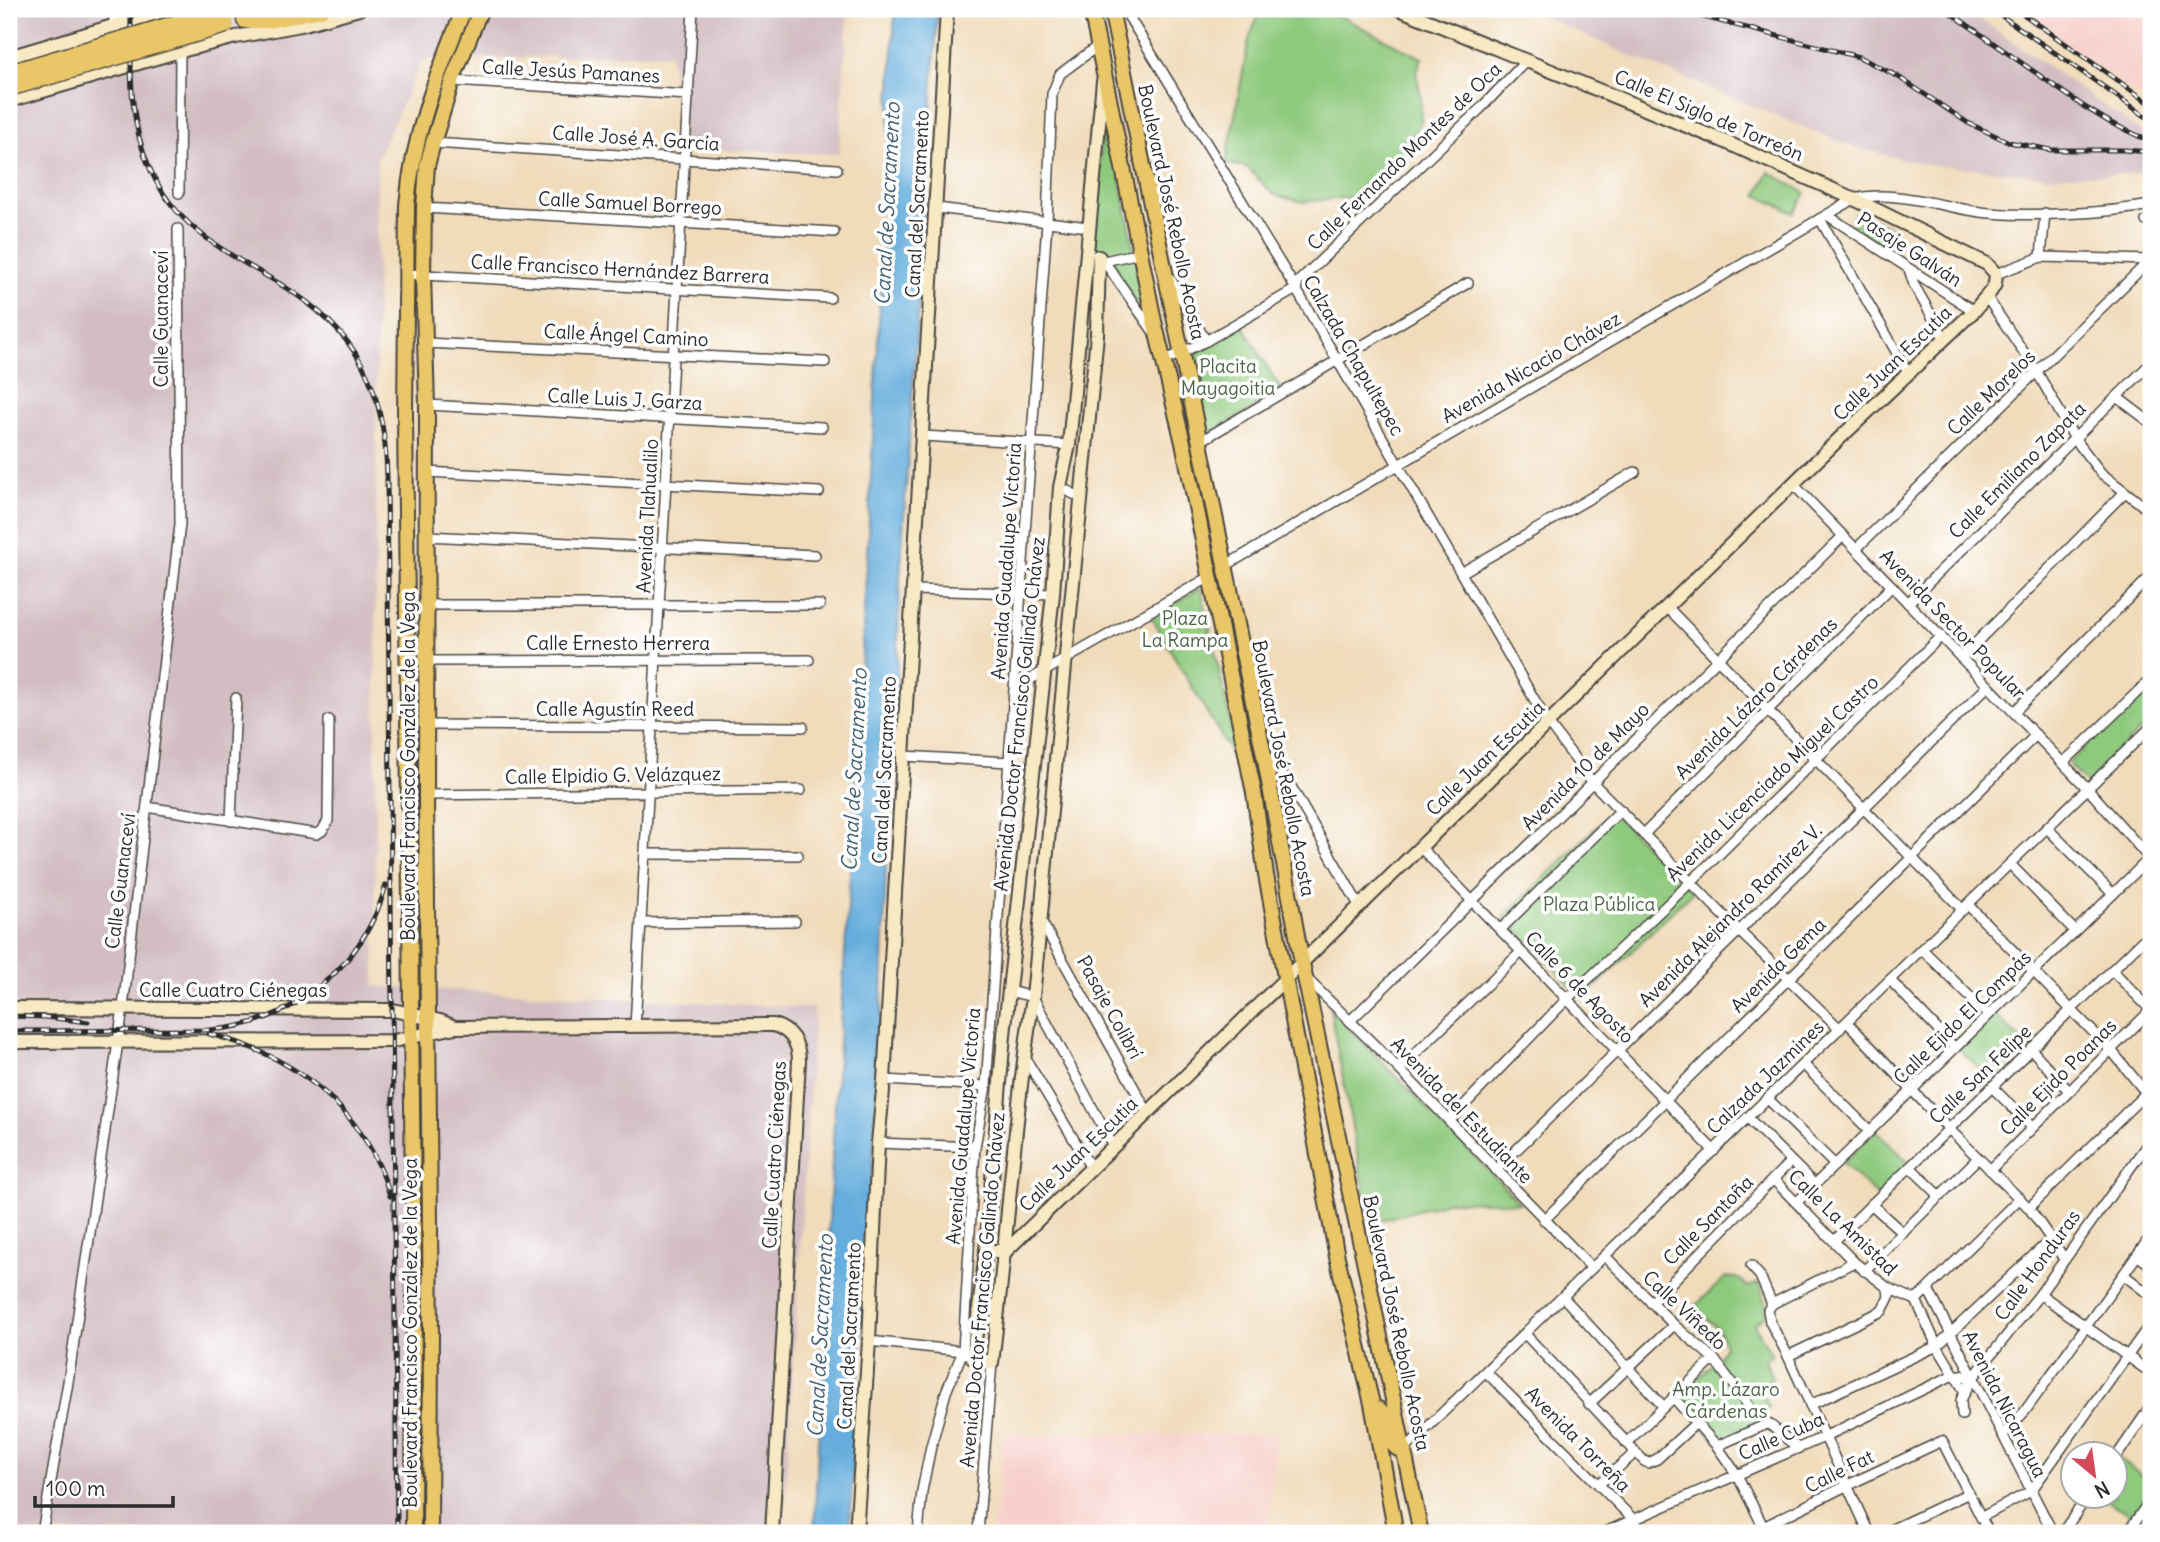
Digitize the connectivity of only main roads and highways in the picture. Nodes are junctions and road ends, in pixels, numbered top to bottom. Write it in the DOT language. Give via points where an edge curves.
graph roads {
  1 [pos="225,9"];
  2 [pos="282,9"];
  3 [pos="321,9"];
  4 [pos="464,9"];
  5 [pos="481,9"];
  6 [pos="1091,9"];
  7 [pos="1111,9"];
  8 [pos="245,20"];
  9 [pos="9,72"];
  10 [pos="9,88"];
  11 [pos="1194,497"];
  12 [pos="1225,566"];
  13 [pos="1335,1246"];
  14 [pos="1372,1298"];
  15 [pos="1372,1405"];
  16 [pos="1404,1451"];
  17 [pos="412,1469"];
  18 [pos="429,1470"];
  19 [pos="413,1533"];
  20 [pos="430,1533"];
  21 [pos="1396,1533"];
  22 [pos="1421,1533"];
  1 -- 9 [label="highway, bridge"];
  2 -- 8 [label="highway"];
  3 -- 8 [label="highway"];
  4 -- 17 [label="main road, Boulevard Francisco González de la Vega" via="416,140 407,205"];
  5 -- 18 [label="main road, Boulevard Francisco González de la Vega" via="433,143 424,208"];
  6 -- 11 [label="main road, Boulevard José Rebollo Acosta"];
  7 -- 12 [label="main road, Boulevard José Rebollo Acosta"];
  8 -- 10 [label="highway, bridge"];
  11 -- 12 [label="main road" via="1213,557"];
  11 -- 13 [label="main road, Boulevard José Rebollo Acosta" via="1254,793"];
  12 -- 14 [label="main road, Boulevard José Rebollo Acosta"];
  13 -- 14 [label="main road" via="1354,1254"];
  13 -- 15 [label="main road, Boulevard José Rebollo Acosta"];
  14 -- 16 [label="main road, Boulevard José Rebollo Acosta"];
  15 -- 16 [label="main road" via="1383,1413 1394,1448"];
  15 -- 21 [label="main road, Boulevard José Rebollo Acosta"];
  16 -- 22 [label="main road, Boulevard José Rebollo Acosta"];
  17 -- 18 [label="main road"];
  17 -- 19 [label="main road, Boulevard Francisco González de la Vega"];
  18 -- 20 [label="main road, Boulevard Francisco González de la Vega"];
}
